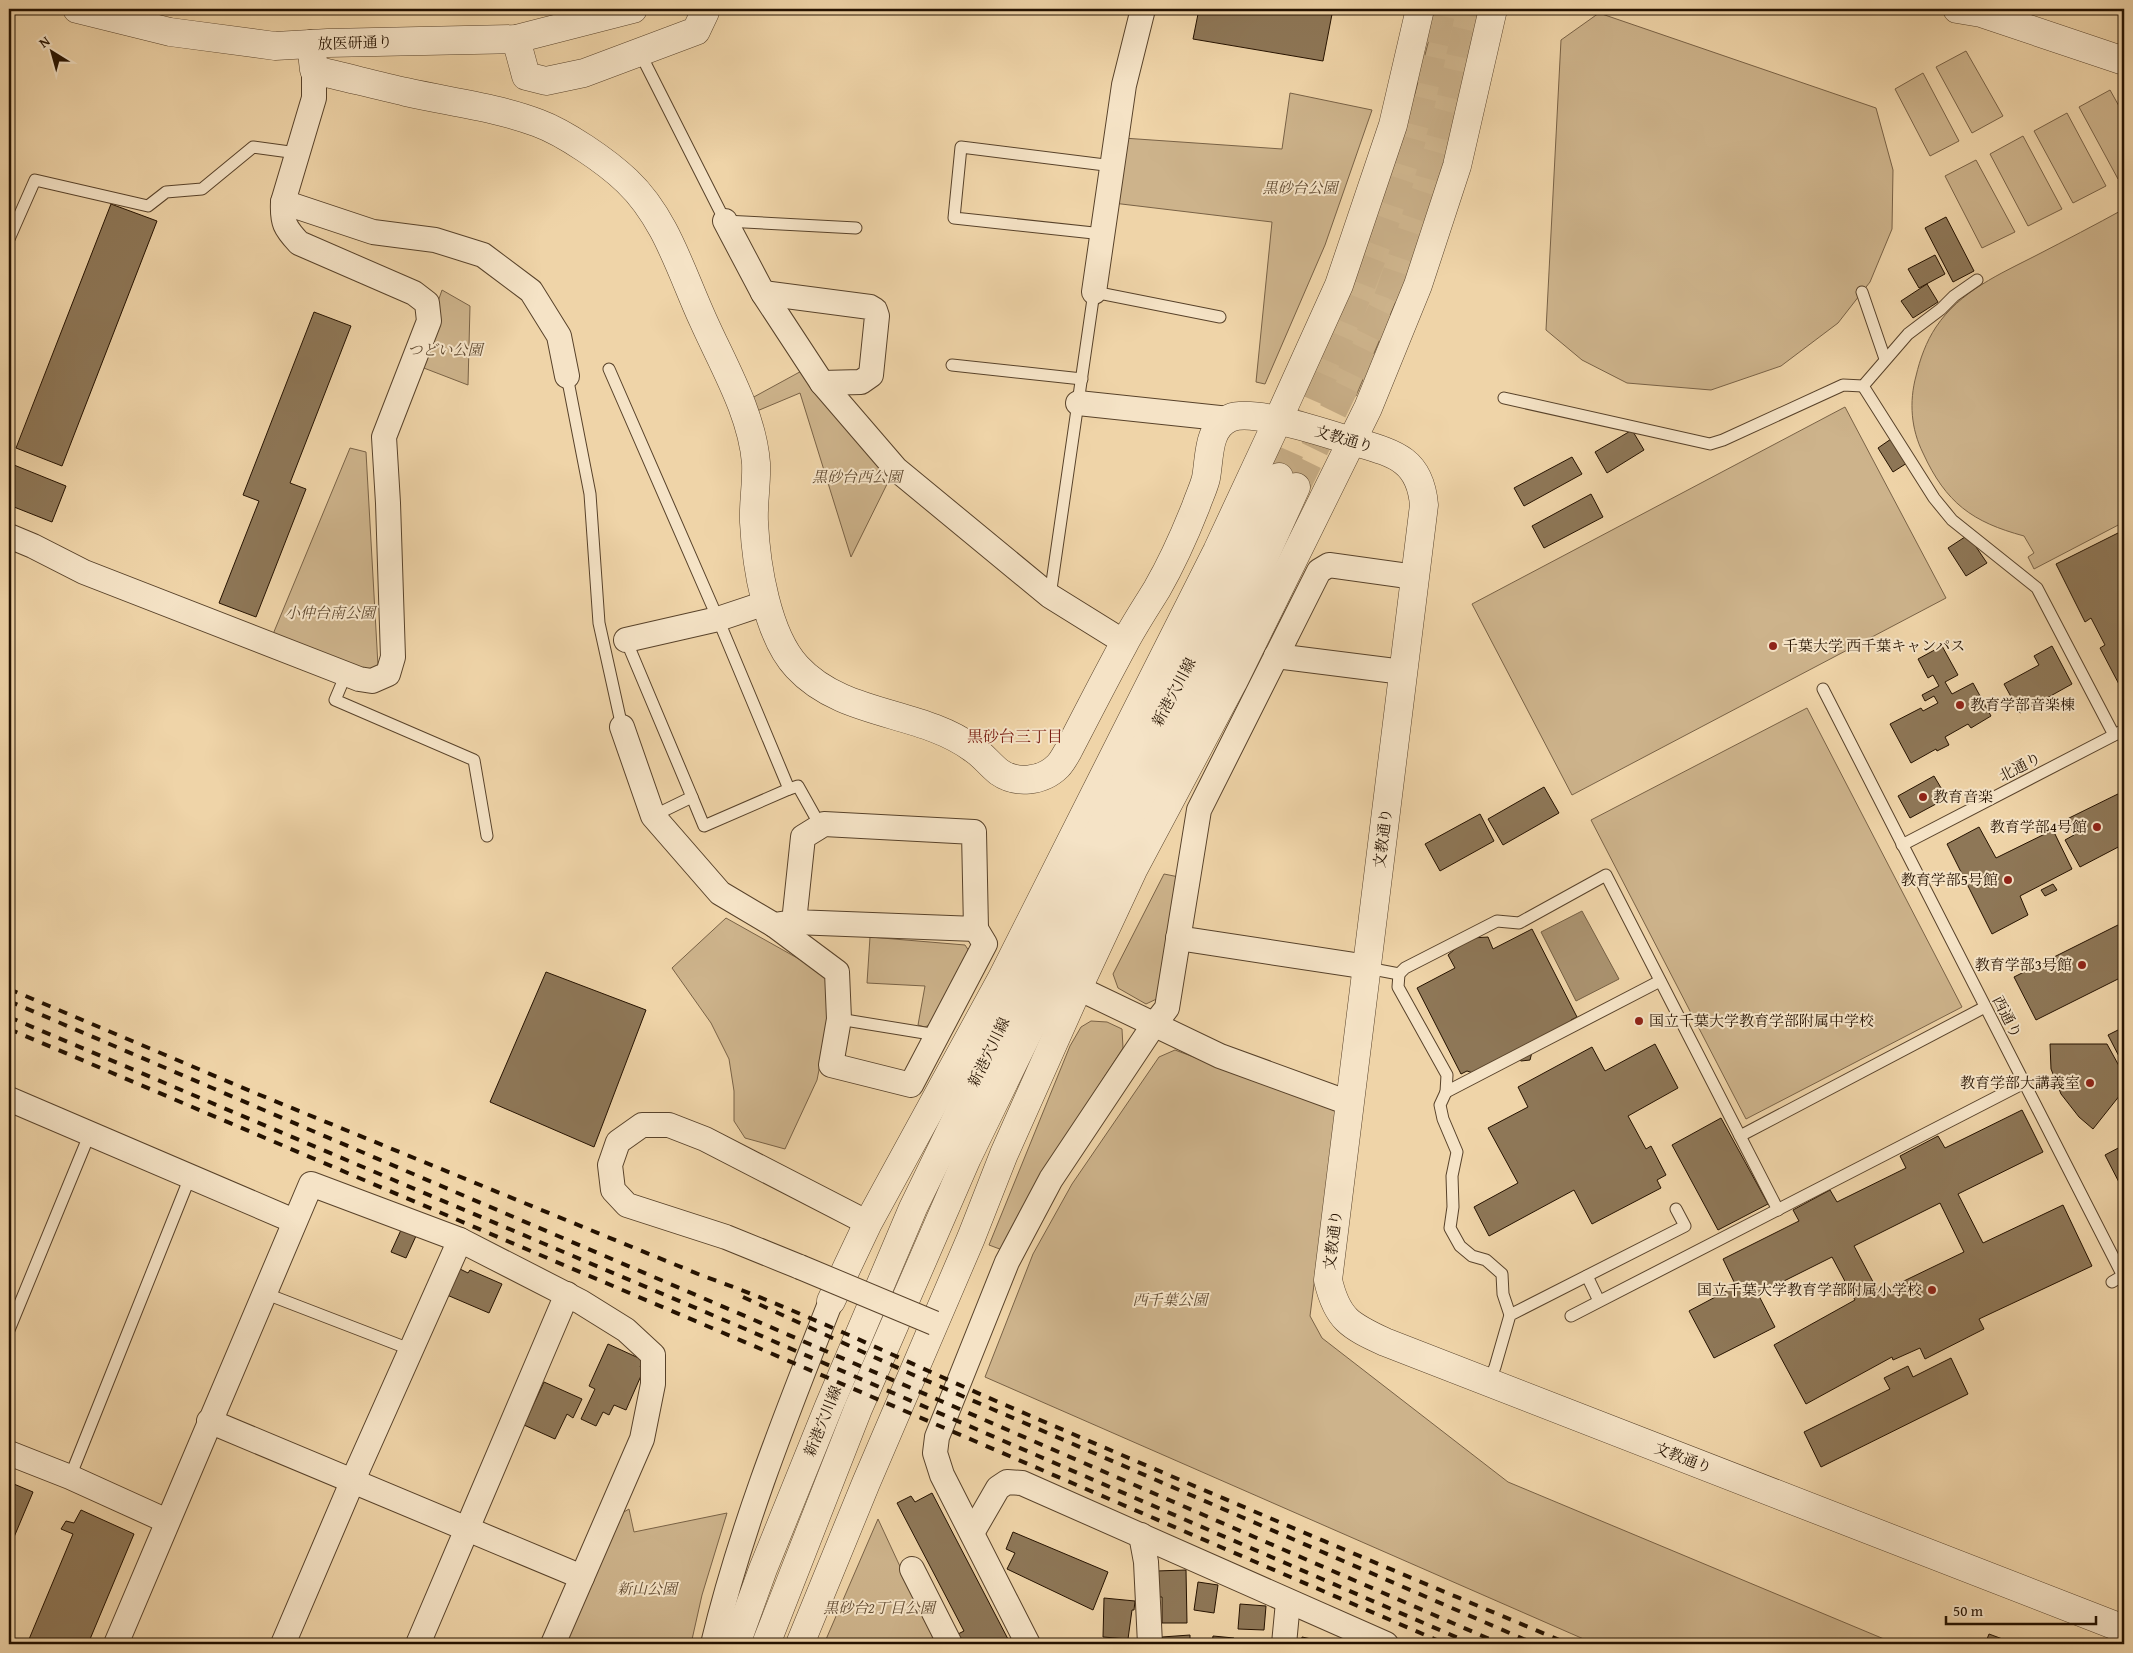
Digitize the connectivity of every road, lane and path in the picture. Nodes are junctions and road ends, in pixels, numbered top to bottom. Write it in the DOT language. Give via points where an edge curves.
graph roads {
  1 [pos="77,9"];
  2 [pos="633,9"];
  3 [pos="704,9"];
  4 [pos="1143,9"];
  5 [pos="1420,9"];
  6 [pos="1493,9"];
  7 [pos="1973,10"];
  8 [pos="516,39"];
  9 [pos="640,52"];
  10 [pos="313,57"];
  11 [pos="2124,59"];
  12 [pos="297,153"];
  13 [pos="1113,166"];
  14 [pos="283,202"];
  15 [pos="725,221"];
  16 [pos="856,228"];
  17 [pos="1103,234"];
  18 [pos="9,240"];
  19 [pos="1977,280"];
  20 [pos="1094,292"];
  21 [pos="1862,292"];
  22 [pos="763,293"];
  23 [pos="1220,317"];
  24 [pos="1885,359"];
  25 [pos="952,364"];
  26 [pos="609,368"];
  27 [pos="568,376"];
  28 [pos="1082,379"];
  29 [pos="822,383"];
  30 [pos="1863,386"];
  31 [pos="1504,398"];
  32 [pos="1078,403"];
  33 [pos="1229,419"];
  34 [pos="1278,420"];
  35 [pos="1352,441"];
  36 [pos="9,536"];
  37 [pos="1415,576"];
  38 [pos="1050,596"];
  39 [pos="766,603"];
  40 [pos="718,619"];
  41 [pos="626,640"];
  42 [pos="1124,642"];
  43 [pos="1276,656"];
  44 [pos="1403,672"];
  45 [pos="346,674"];
  46 [pos="1823,689"];
  47 [pos="622,727"];
  48 [pos="2119,733"];
  49 [pos="789,789"];
  50 [pos="692,797"];
  51 [pos="653,816"];
  52 [pos="821,826"];
  53 [pos="487,836"];
  54 [pos="1902,845"];
  55 [pos="784,924"];
  56 [pos="976,929"];
  57 [pos="1178,938"];
  58 [pos="1373,968"];
  59 [pos="1399,974"];
  60 [pos="1660,981"];
  61 [pos="1078,988"];
  62 [pos="1985,1007"];
  63 [pos="839,1019"];
  64 [pos="1153,1026"];
  65 [pos="937,1035"];
  66 [pos="2024,1083"];
  67 [pos="1446,1092"];
  68 [pos="9,1099"];
  69 [pos="1349,1104"];
  70 [pos="90,1133"];
  71 [pos="1740,1136"];
  72 [pos="190,1177"];
  73 [pos="1676,1208"];
  74 [pos="1778,1210"];
  75 [pos="294,1222"];
  76 [pos="868,1222"];
  77 [pos="460,1240"];
  78 [pos="1586,1276"];
  79 [pos="2124,1276"];
  80 [pos="2112,1282"];
  81 [pos="264,1293"];
  82 [pos="567,1294"];
  83 [pos="831,1301"];
  84 [pos="1599,1302"];
  85 [pos="1510,1315"];
  86 [pos="1571,1316"];
  87 [pos="934,1323"];
  88 [pos="9,1330"];
  89 [pos="412,1350"];
  90 [pos="1488,1383"];
  91 [pos="209,1421"];
  92 [pos="9,1453"];
  93 [pos="70,1476"];
  94 [pos="353,1480"];
  95 [pos="167,1521"];
  96 [pos="467,1530"];
  97 [pos="972,1533"];
  98 [pos="1142,1535"];
  99 [pos="912,1569"];
  100 [pos="582,1577"];
  101 [pos="1288,1602"];
  102 [pos="2124,1629"];
  103 [pos="116,1644"];
  104 [pos="283,1644"];
  105 [pos="418,1644"];
  106 [pos="553,1644"];
  107 [pos="713,1644"];
  108 [pos="736,1644"];
  109 [pos="766,1644"];
  110 [pos="800,1644"];
  111 [pos="950,1644"];
  112 [pos="1028,1644"];
  113 [pos="1150,1644"];
  114 [pos="1284,1644"];
  115 [pos="1386,1644"];
  1 -- 10 [label="street, 放医研通り" via="170,32 276,46"];
  2 -- 8 [label="street, 放医研通り"];
  3 -- 9 [label="street" via="696,31"];
  4 -- 13 [label="street" via="1124,85"];
  5 -- 34 [label="street" via="1393,125 1339,285"];
  6 -- 35 [label="street" via="1457,166 1418,285"];
  7 -- 11 [label="street"];
  8 -- 9 [label="street" via="526,76 546,81 584,74"];
  8 -- 10 [label="street, 放医研通り"];
  9 -- 15 [label="lane"];
  10 -- 12 [label="street" via="314,98"];
  10 -- 39 [label="street" via="406,92 506,112 541,124 580,146 627,180 670,241 742,406 756,463 755,530"];
  12 -- 14 [label="street"];
  12 -- 18 [label="lane" via="254,147 202,189 166,192 148,206 35,180"];
  13 -- 17 [label="street"];
  13 -- 17 [label="lane" via="961,147 954,218"];
  14 -- 27 [label="street" via="374,232 435,240 483,255 531,291 559,336"];
  14 -- 45 [label="street" via="283,220 299,243 414,293 427,303 429,321 384,437 393,657 388,674 372,681"];
  15 -- 16 [label="lane"];
  15 -- 22 [label="street"];
  17 -- 20 [label="street"];
  19 -- 24 [label="lane" via="1908,334"];
  20 -- 23 [label="lane"];
  20 -- 28 [label="lane"];
  21 -- 24 [label="lane"];
  22 -- 29 [label="street"];
  22 -- 29 [label="street" via="875,310 871,375 861,382"];
  24 -- 30 [label="lane"];
  25 -- 28 [label="lane"];
  26 -- 40 [label="lane"];
  27 -- 47 [label="lane" via="590,494 599,623"];
  28 -- 32 [label="lane"];
  29 -- 38 [label="street" via="896,470"];
  30 -- 31 [label="lane" via="1842,385 1710,444"];
  30 -- 48 [label="lane" via="1934,498 1952,520 2037,588"];
  32 -- 33 [label="street"];
  32 -- 38 [label="lane"];
  33 -- 34 [label="street, 文教通り" via="1242,415"];
  33 -- 42 [label="street" via="1220,424 1211,440 1206,480 1186,531"];
  34 -- 35 [label="street, 文教通り"];
  34 -- 76 [label="street" via="1217,550 1002,978"];
  35 -- 37 [label="street, 文教通り" via="1393,455 1417,474 1424,505"];
  35 -- 61 [label="street" via="1237,674 1133,870"];
  36 -- 45 [label="street" via="84,572"];
  37 -- 43 [label="street" via="1329,566 1319,571"];
  37 -- 44 [label="street, 文教通り"];
  38 -- 42 [label="street"];
  39 -- 40 [label="street"];
  39 -- 42 [label="street" via="781,643 797,668 829,692 955,736 1013,780 1039,777 1057,767"];
  40 -- 41 [label="street"];
  40 -- 49 [label="lane"];
  41 -- 50 [label="lane"];
  43 -- 44 [label="street"];
  43 -- 57 [label="street" via="1199,810"];
  44 -- 58 [label="street, 文教通り"];
  45 -- 53 [label="lane" via="335,700 474,760"];
  46 -- 54 [label="lane, 西通り"];
  47 -- 51 [label="street"];
  48 -- 54 [label="lane, 北通り"];
  49 -- 50 [label="lane" via="704,826"];
  49 -- 52 [label="lane" via="798,786"];
  50 -- 51 [label="lane"];
  51 -- 55 [label="street" via="720,893"];
  52 -- 55 [label="street" via="803,837"];
  52 -- 56 [label="street" via="974,832"];
  54 -- 62 [label="lane, 西通り"];
  55 -- 56 [label="street"];
  55 -- 63 [label="street" via="837,972"];
  56 -- 65 [label="street" via="985,944"];
  57 -- 58 [label="street"];
  57 -- 64 [label="street" via="1167,1008"];
  58 -- 59 [label="lane"];
  58 -- 69 [label="street, 文教通り"];
  59 -- 60 [label="lane" via="1497,921 1519,923 1606,875"];
  59 -- 67 [label="lane" via="1398,986 1447,1075"];
  60 -- 67 [label="lane"];
  60 -- 71 [label="lane"];
  61 -- 64 [label="street"];
  61 -- 87 [label="street"];
  62 -- 66 [label="lane, 西通り"];
  62 -- 71 [label="lane"];
  63 -- 65 [label="lane"];
  63 -- 65 [label="street" via="830,1065 910,1085"];
  64 -- 69 [label="street" via="1220,1056"];
  64 -- 97 [label="street" via="1050,1179 1007,1262 937,1437 934,1453"];
  66 -- 74 [label="lane"];
  66 -- 79 [label="lane, 西通り"];
  67 -- 85 [label="lane" via="1440,1105 1457,1152 1452,1176 1450,1228 1460,1246 1472,1256 1486,1260 1502,1274 1503,1294"];
  68 -- 70 [label="street"];
  69 -- 90 [label="street, 文教通り" via="1328,1280 1333,1301 1344,1318 1363,1332"];
  70 -- 72 [label="street"];
  70 -- 88 [label="lane"];
  71 -- 74 [label="lane"];
  72 -- 75 [label="street"];
  72 -- 93 [label="lane"];
  73 -- 78 [label="lane" via="1686,1226"];
  74 -- 84 [label="lane"];
  75 -- 77 [label="street" via="311,1184"];
  75 -- 81 [label="street"];
  76 -- 83 [label="street"];
  76 -- 87 [label="street, bridge" via="705,1139 669,1125 642,1125 618,1142 610,1165 613,1190 627,1205 726,1237"];
  77 -- 82 [label="street"];
  77 -- 89 [label="street"];
  78 -- 84 [label="lane"];
  78 -- 85 [label="lane"];
  79 -- 80 [label="lane"];
  81 -- 89 [label="lane"];
  81 -- 91 [label="street"];
  82 -- 96 [label="street"];
  82 -- 100 [label="street" via="626,1330 653,1354 653,1384 642,1439"];
  83 -- 107 [label="street" via="748,1524"];
  84 -- 86 [label="lane"];
  85 -- 90 [label="lane"];
  87 -- 110 [label="street"];
  89 -- 94 [label="street"];
  90 -- 102 [label="street, 文教通り"];
  91 -- 94 [label="street"];
  91 -- 95 [label="street"];
  92 -- 93 [label="street"];
  93 -- 95 [label="street"];
  94 -- 96 [label="street"];
  94 -- 104 [label="street"];
  95 -- 103 [label="street"];
  96 -- 100 [label="street"];
  96 -- 105 [label="street"];
  97 -- 98 [label="street" via="998,1488 1007,1482 1022,1484"];
  97 -- 112 [label="street"];
  98 -- 101 [label="street"];
  98 -- 113 [label="street"];
  99 -- 111 [label="street"];
  100 -- 106 [label="street"];
  101 -- 114 [label="street"];
  101 -- 115 [label="street"];
  108 -- 109 [label="street, 新港穴川線" via="763,1569 913,1208 1065,895 1287,482 1226,642 1095,896 968,1158 858,1409"];
}
